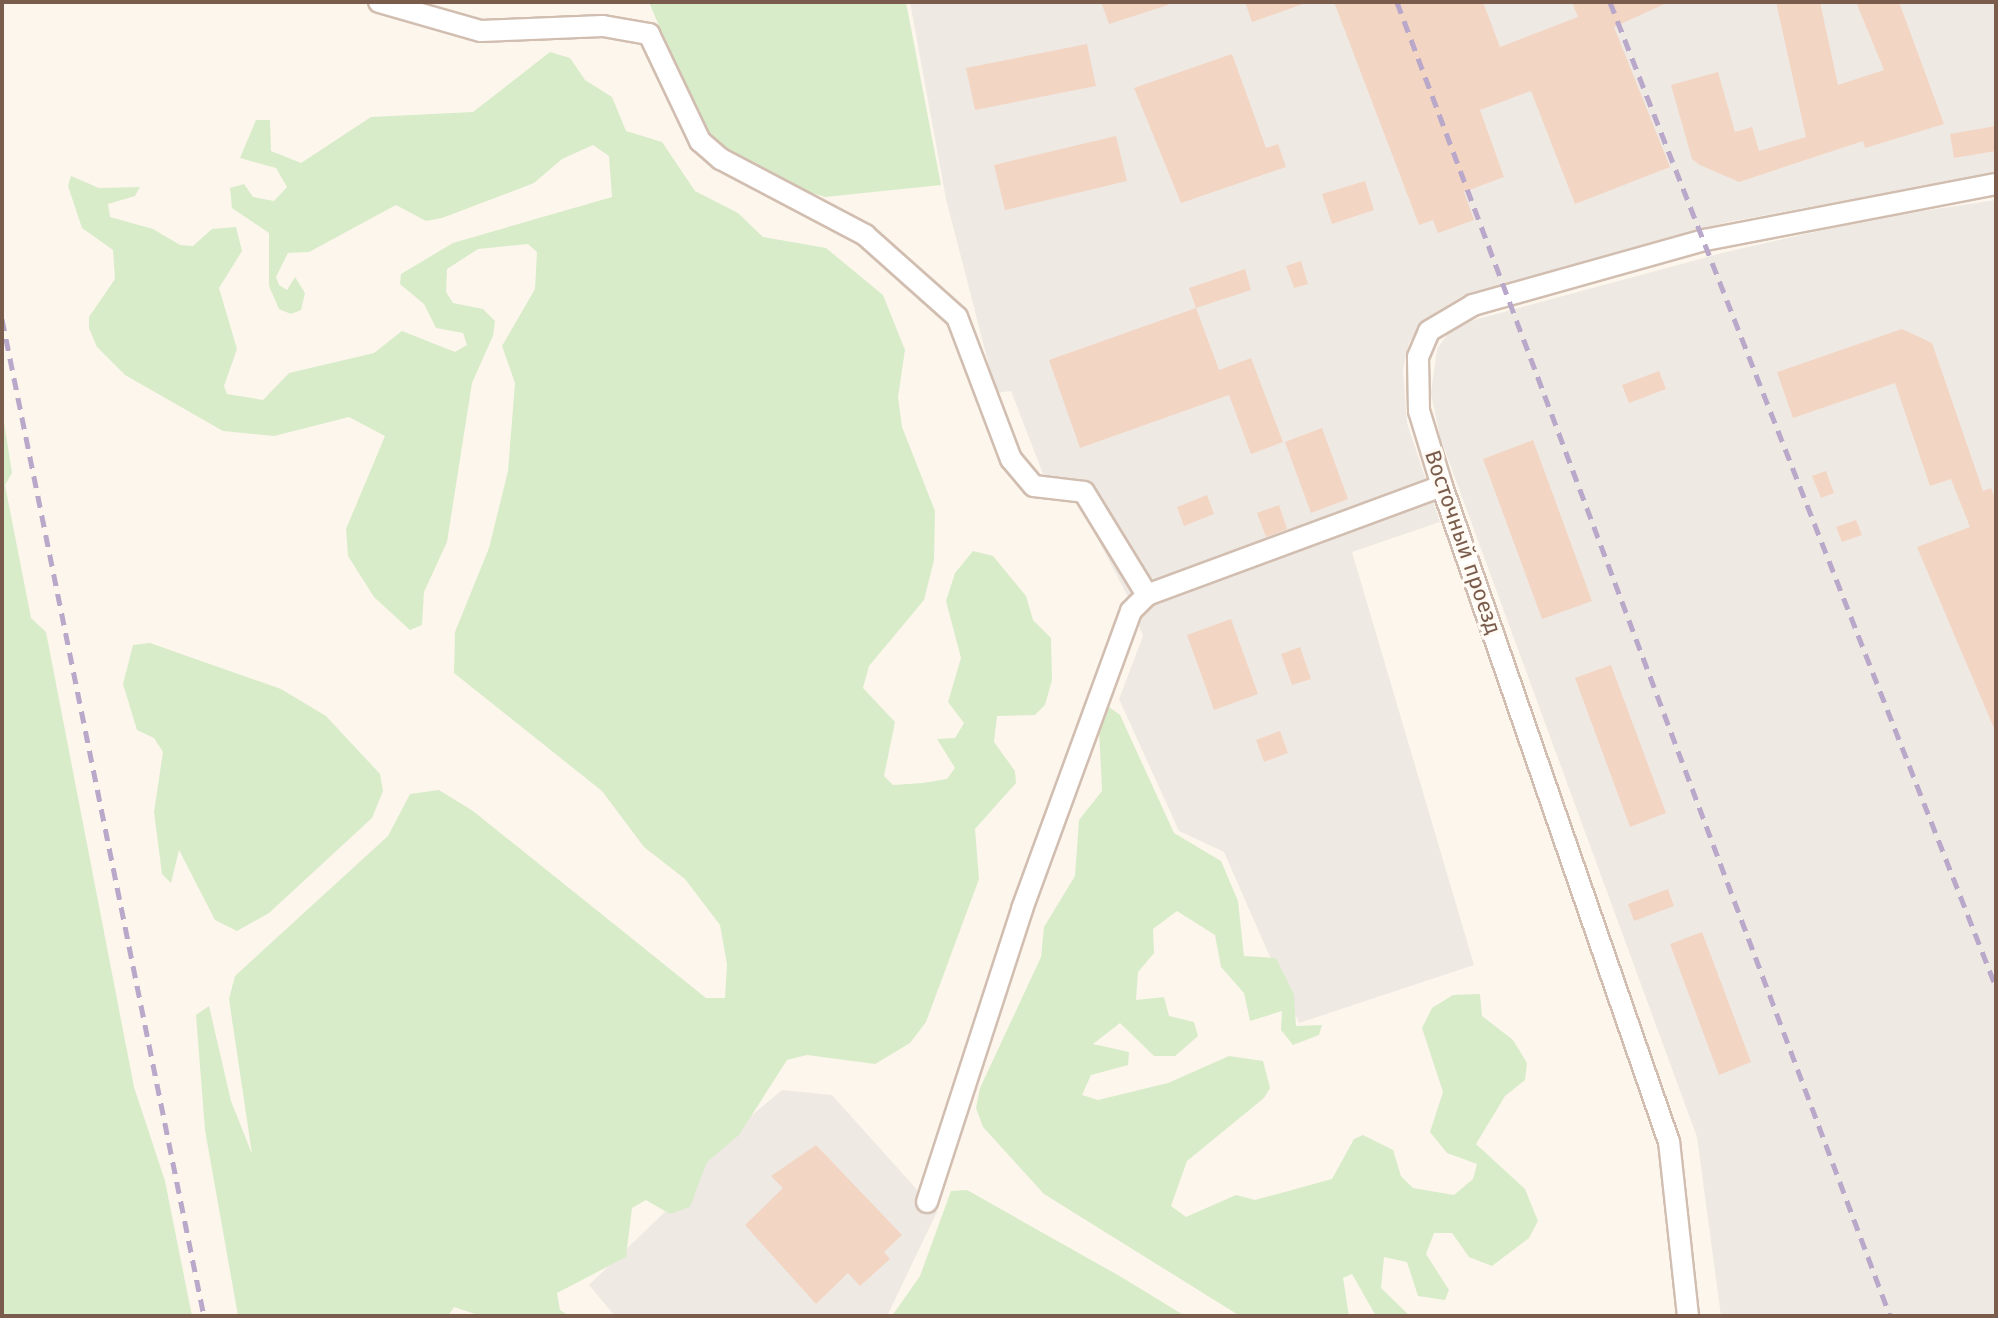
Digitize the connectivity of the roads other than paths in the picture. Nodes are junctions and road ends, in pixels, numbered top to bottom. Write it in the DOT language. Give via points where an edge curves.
graph roads {
  1 [pos="379,2"];
  2 [pos="1996,184"];
  3 [pos="1442,486"];
  4 [pos="1147,595"];
  5 [pos="927,1202"];
  6 [pos="1688,1316"];
  1 -- 4 [label="street" via="481,31 630,28 656,42 700,141 721,159 865,235 957,317 1011,459 1034,486 1084,492"];
  2 -- 3 [label="street, Восточный проезд" via="1705,240 1451,313 1422,343 1416,376"];
  3 -- 4 [label="street"];
  3 -- 6 [label="street, Восточный проезд" via="1669,1142"];
  4 -- 5 [label="street" via="1125,623"];
}
